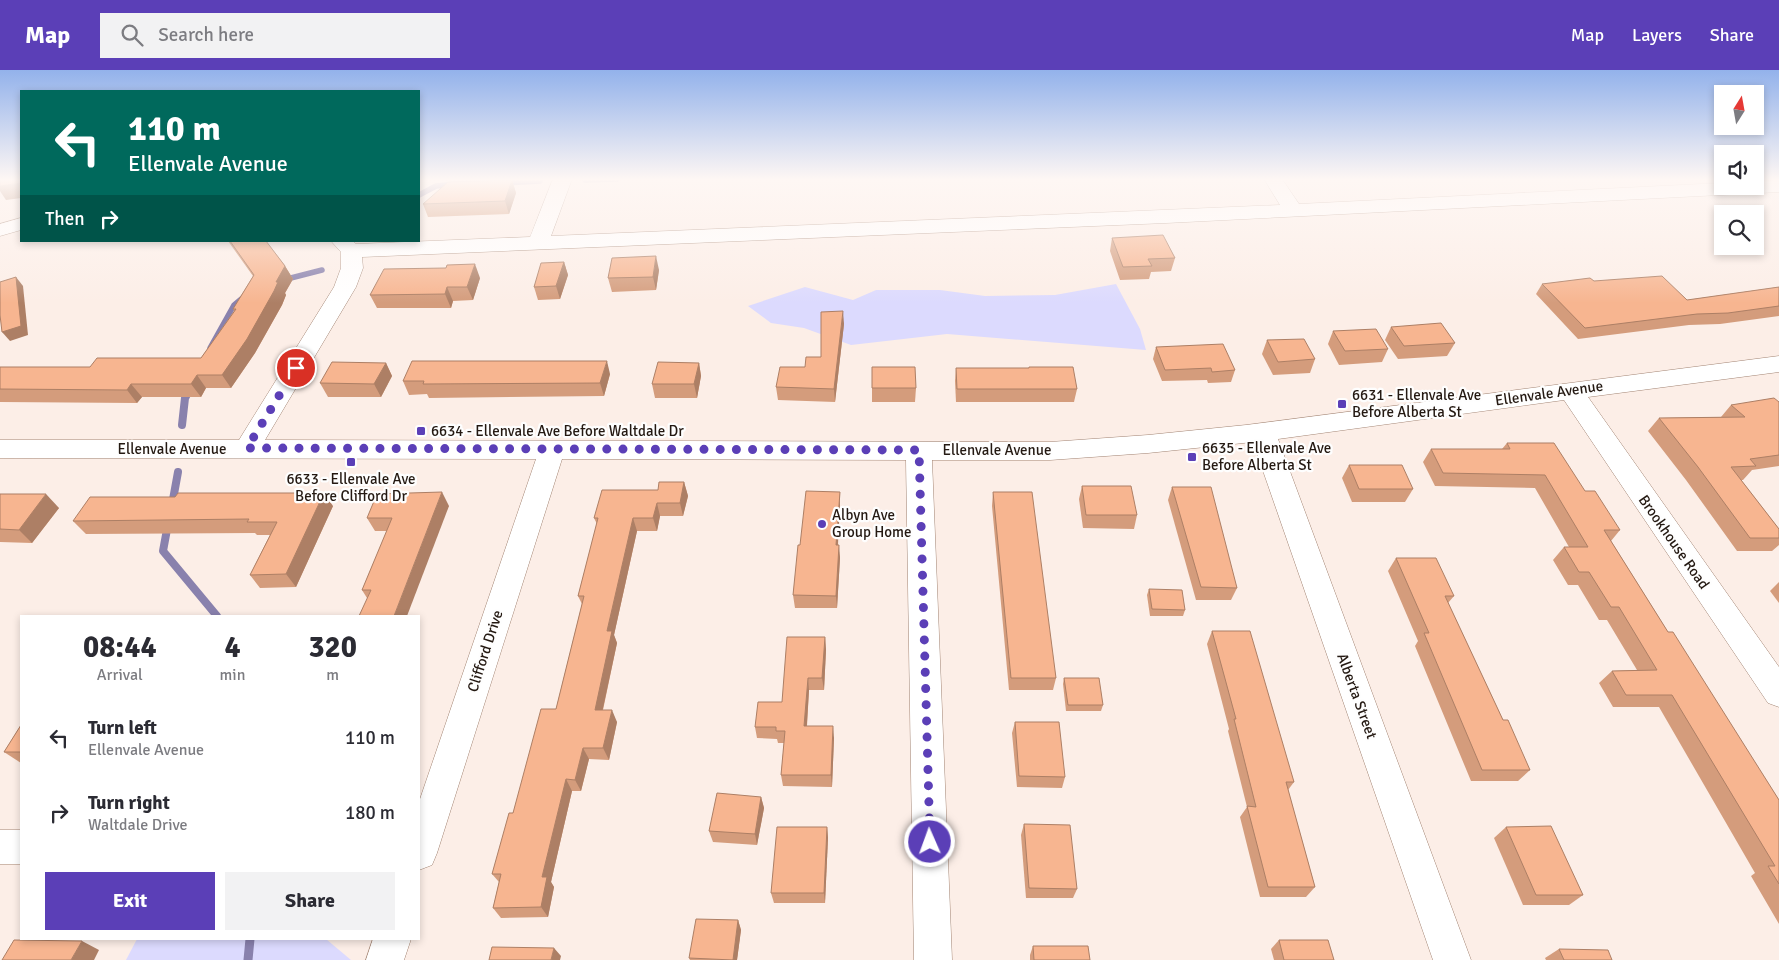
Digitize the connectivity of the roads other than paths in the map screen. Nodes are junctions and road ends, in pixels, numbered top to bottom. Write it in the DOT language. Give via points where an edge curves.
graph roads {
  1 [pos="546,221"];
  2 [pos="1072,221"];
  3 [pos="20,224"];
  4 [pos="0,230"];
  5 [pos="538,243"];
  6 [pos="346,246"];
  7 [pos="1779,364"];
  8 [pos="1570,390"];
  9 [pos="1263,433"];
  10 [pos="247,448"];
  11 [pos="0,450"];
  12 [pos="552,450"];
  13 [pos="919,450"];
  14 [pos="1779,693"];
  15 [pos="0,847"];
  16 [pos="420,847"];
  17 [pos="20,848"];
  18 [pos="392,940"];
  19 [pos="385,960"];
  20 [pos="933,960"];
  21 [pos="1452,960"];
  1 -- 5 [label="street"];
  2 -- 5 [label="street"];
  3 -- 4 [label="street"];
  5 -- 6 [label="street"];
  6 -- 10 [label="street" via="352,268 345,287"];
  7 -- 8 [label="street, Ellenvale Avenue"];
  8 -- 9 [label="street, Ellenvale Avenue"];
  8 -- 14 [label="street, Brookhouse Road"];
  9 -- 13 [label="street, Ellenvale Avenue" via="1122,448"];
  9 -- 21 [label="street, Alberta Street"];
  10 -- 11 [label="street, Ellenvale Avenue"];
  10 -- 12 [label="street, Ellenvale Avenue"];
  12 -- 13 [label="street, Ellenvale Avenue"];
  12 -- 16 [label="street, Clifford Drive"];
  13 -- 20 [label="street"];
  15 -- 17 [label="street"];
  18 -- 19 [label="street"];
}
